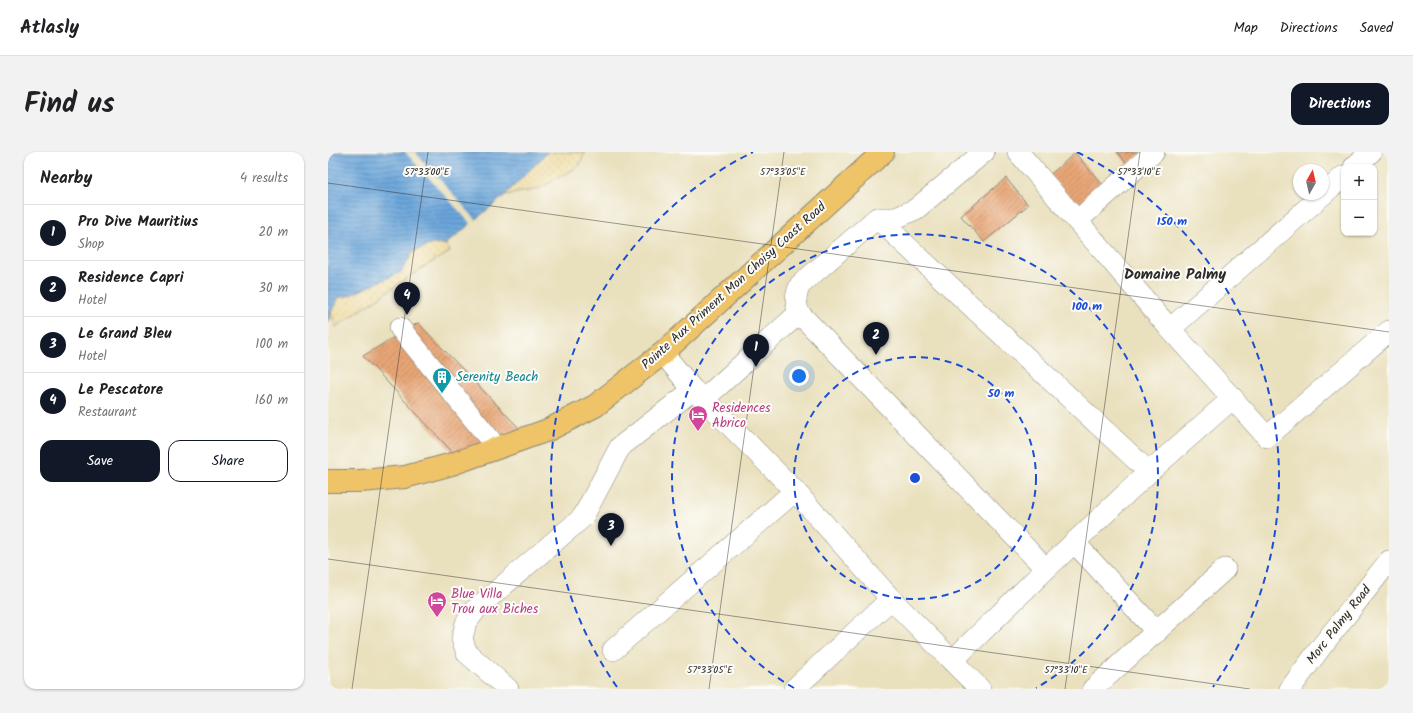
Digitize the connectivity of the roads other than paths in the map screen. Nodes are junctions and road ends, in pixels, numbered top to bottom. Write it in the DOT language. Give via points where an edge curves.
graph roads {
  1 [pos="883,152"];
  2 [pos="984,152"];
  3 [pos="1018,152"];
  4 [pos="1154,152"];
  5 [pos="1371,152"];
  6 [pos="1357,164"];
  7 [pos="1341,179"];
  8 [pos="877,218"];
  9 [pos="1077,221"];
  10 [pos="799,313"];
  11 [pos="400,328"];
  12 [pos="1170,329"];
  13 [pos="1389,331"];
  14 [pos="663,354"];
  15 [pos="698,394"];
  16 [pos="1233,398"];
  17 [pos="497,448"];
  18 [pos="1149,472"];
  19 [pos="328,481"];
  20 [pos="795,491"];
  21 [pos="1074,542"];
  22 [pos="1389,561"];
  23 [pos="1046,569"];
  24 [pos="1225,569"];
  25 [pos="890,599"];
  26 [pos="1157,632"];
  27 [pos="613,650"];
  28 [pos="952,661"];
  29 [pos="508,689"];
  30 [pos="794,689"];
  31 [pos="980,689"];
  32 [pos="1093,689"];
  33 [pos="1290,689"];
  1 -- 14 [label="main road, Pointe Aux Priment Mon Choisy Coast Road"];
  2 -- 8 [label="street" via="916,209 896,218"];
  3 -- 9 [label="street"];
  4 -- 9 [label="street"];
  5 -- 6 [label="street"];
  7 -- 12 [label="street"];
  8 -- 10 [label="street" via="800,285 796,295"];
  8 -- 18 [label="street"];
  9 -- 12 [label="street"];
  10 -- 15 [label="street"];
  10 -- 23 [label="street"];
  11 -- 17 [label="street"];
  12 -- 16 [label="street"];
  13 -- 16 [label="street" via="1267,437"];
  14 -- 15 [label="street"];
  14 -- 17 [label="main road, Pointe Aux Priment Mon Choisy Coast Road" via="595,406 548,430"];
  15 -- 20 [label="street"];
  15 -- 29 [label="street" via="620,447 583,517 477,608 466,623 462,639 466,653"];
  16 -- 18 [label="street"];
  17 -- 19 [label="main road, Pointe Aux Priment Mon Choisy Coast Road" via="452,464 405,476 361,481"];
  18 -- 21 [label="street"];
  20 -- 25 [label="street"];
  20 -- 27 [label="street"];
  21 -- 23 [label="street"];
  21 -- 26 [label="street"];
  22 -- 33 [label="street, Morc Palmy Road"];
  23 -- 28 [label="street"];
  24 -- 26 [label="street"];
  25 -- 28 [label="street"];
  25 -- 30 [label="street"];
  26 -- 32 [label="street"];
  28 -- 31 [label="street"];
}
